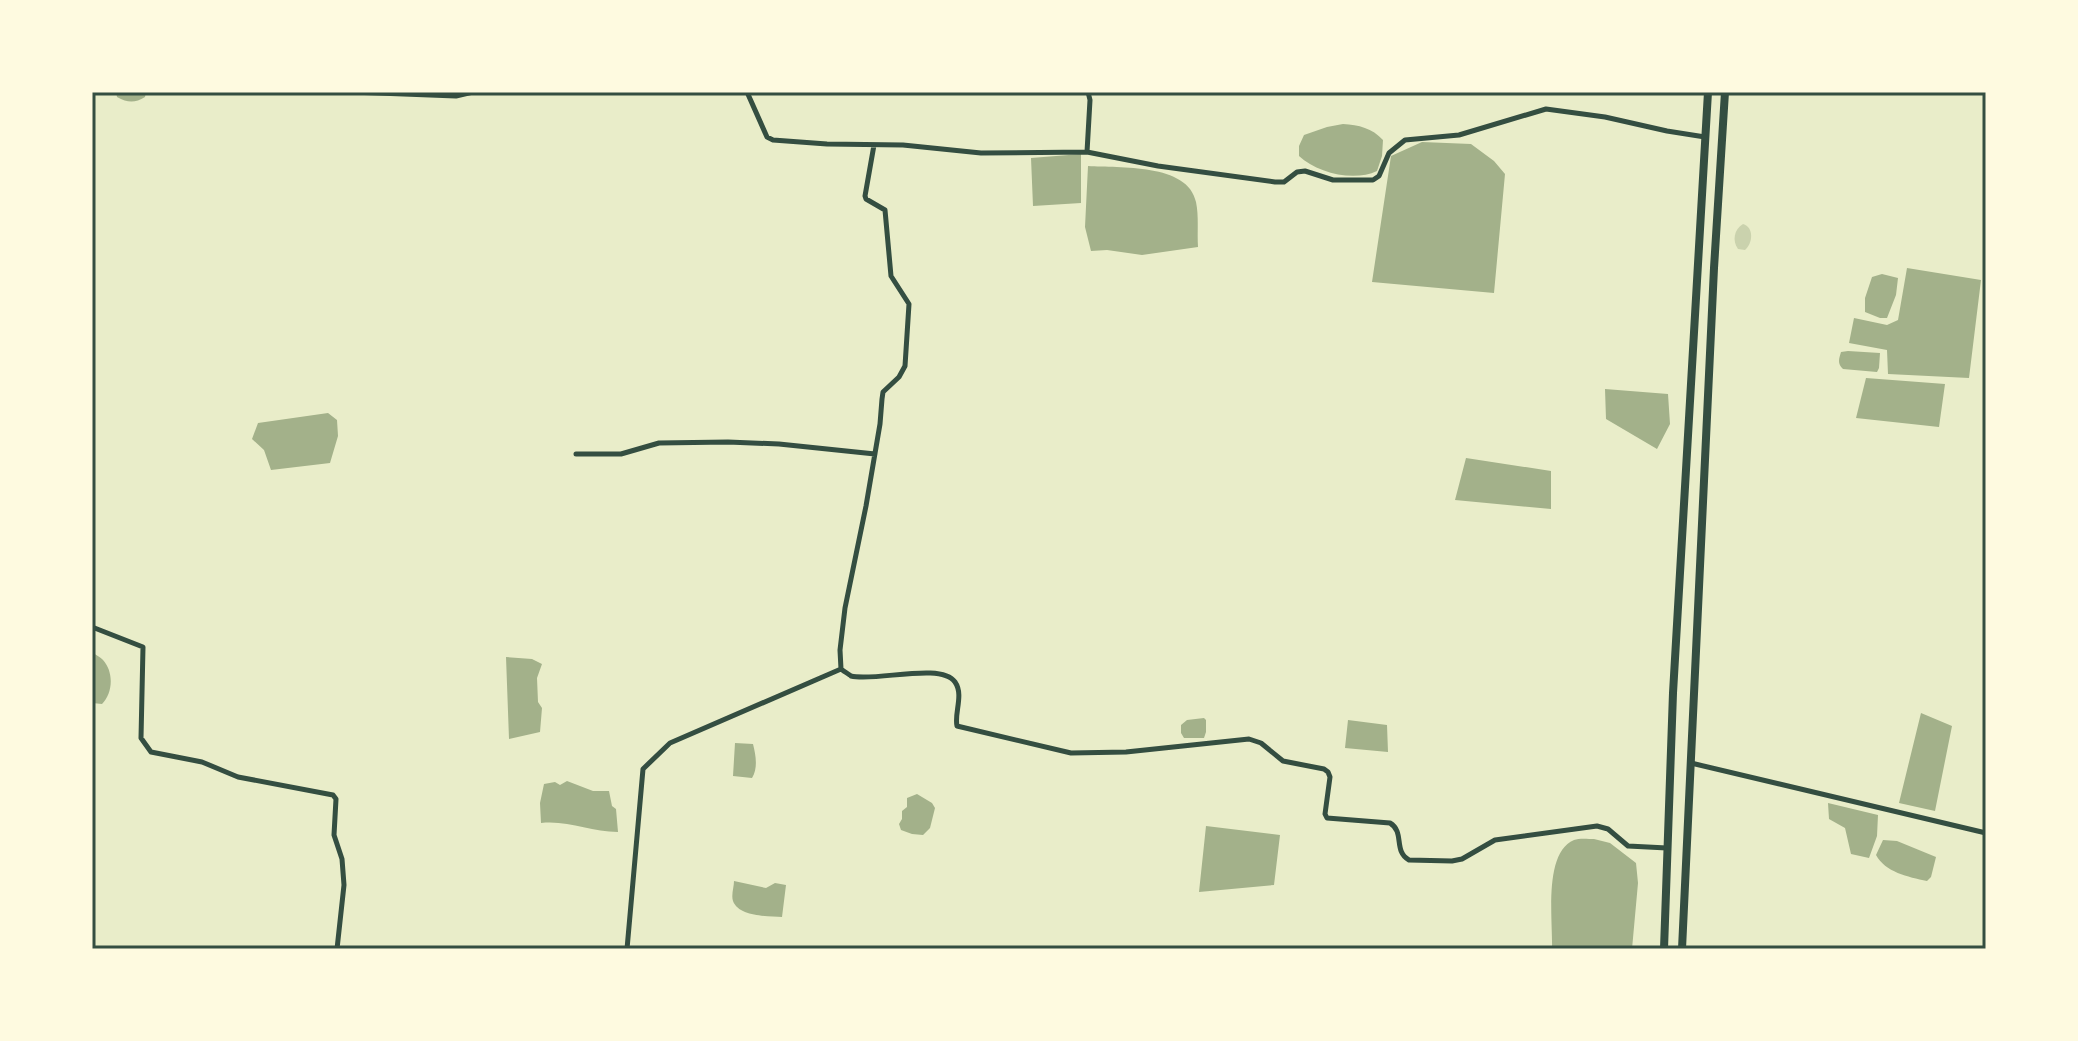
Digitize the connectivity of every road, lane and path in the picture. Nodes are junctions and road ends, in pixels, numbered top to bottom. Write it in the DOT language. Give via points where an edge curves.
graph roads {
  1 [pos="351,92"];
  2 [pos="473,92"];
  3 [pos="747,92"];
  4 [pos="1088,92"];
  5 [pos="1708,92"];
  6 [pos="1725,92"];
  7 [pos="1705,137"];
  8 [pos="874,145"];
  9 [pos="1087,152"];
  10 [pos="1699,268"];
  11 [pos="1714,268"];
  12 [pos="576,454"];
  13 [pos="875,454"];
  14 [pos="92,627"];
  15 [pos="841,669"];
  16 [pos="1690,763"];
  17 [pos="1986,833"];
  18 [pos="1667,848"];
  19 [pos="337,949"];
  20 [pos="627,949"];
  21 [pos="1664,949"];
  22 [pos="1682,949"];
  1 -- 2 [label="street"];
  3 -- 8 [label="street" via="773,140"];
  4 -- 9 [label="street"];
  5 -- 7 [label="highway"];
  6 -- 11 [label="highway"];
  7 -- 9 [label="street" via="1546,109 1459,135 1405,140 1389,153 1373,180 1333,180 1305,171 1275,182"];
  7 -- 10 [label="highway"];
  8 -- 9 [label="street" via="981,153"];
  8 -- 13 [label="street" via="865,196 885,210 891,276 909,304 905,366 883,392"];
  10 -- 11 [label="highway"];
  10 -- 18 [label="highway"];
  11 -- 16 [label="highway"];
  12 -- 13 [label="street" via="621,454 659,443 728,442"];
  13 -- 15 [label="street" via="845,608"];
  14 -- 19 [label="street" via="143,647 141,738 151,752 202,762 238,777 333,795 344,885"];
  15 -- 18 [label="street" via="851,676 916,671 946,676 958,689 957,726 1071,753 1249,739 1261,743 1283,761 1328,772 1327,818 1390,823 1409,860 1452,861 1495,840 1597,826 1628,846"];
  15 -- 20 [label="street" via="670,743 643,769"];
  16 -- 17 [label="street"];
  16 -- 22 [label="highway"];
  18 -- 21 [label="highway"];
}
